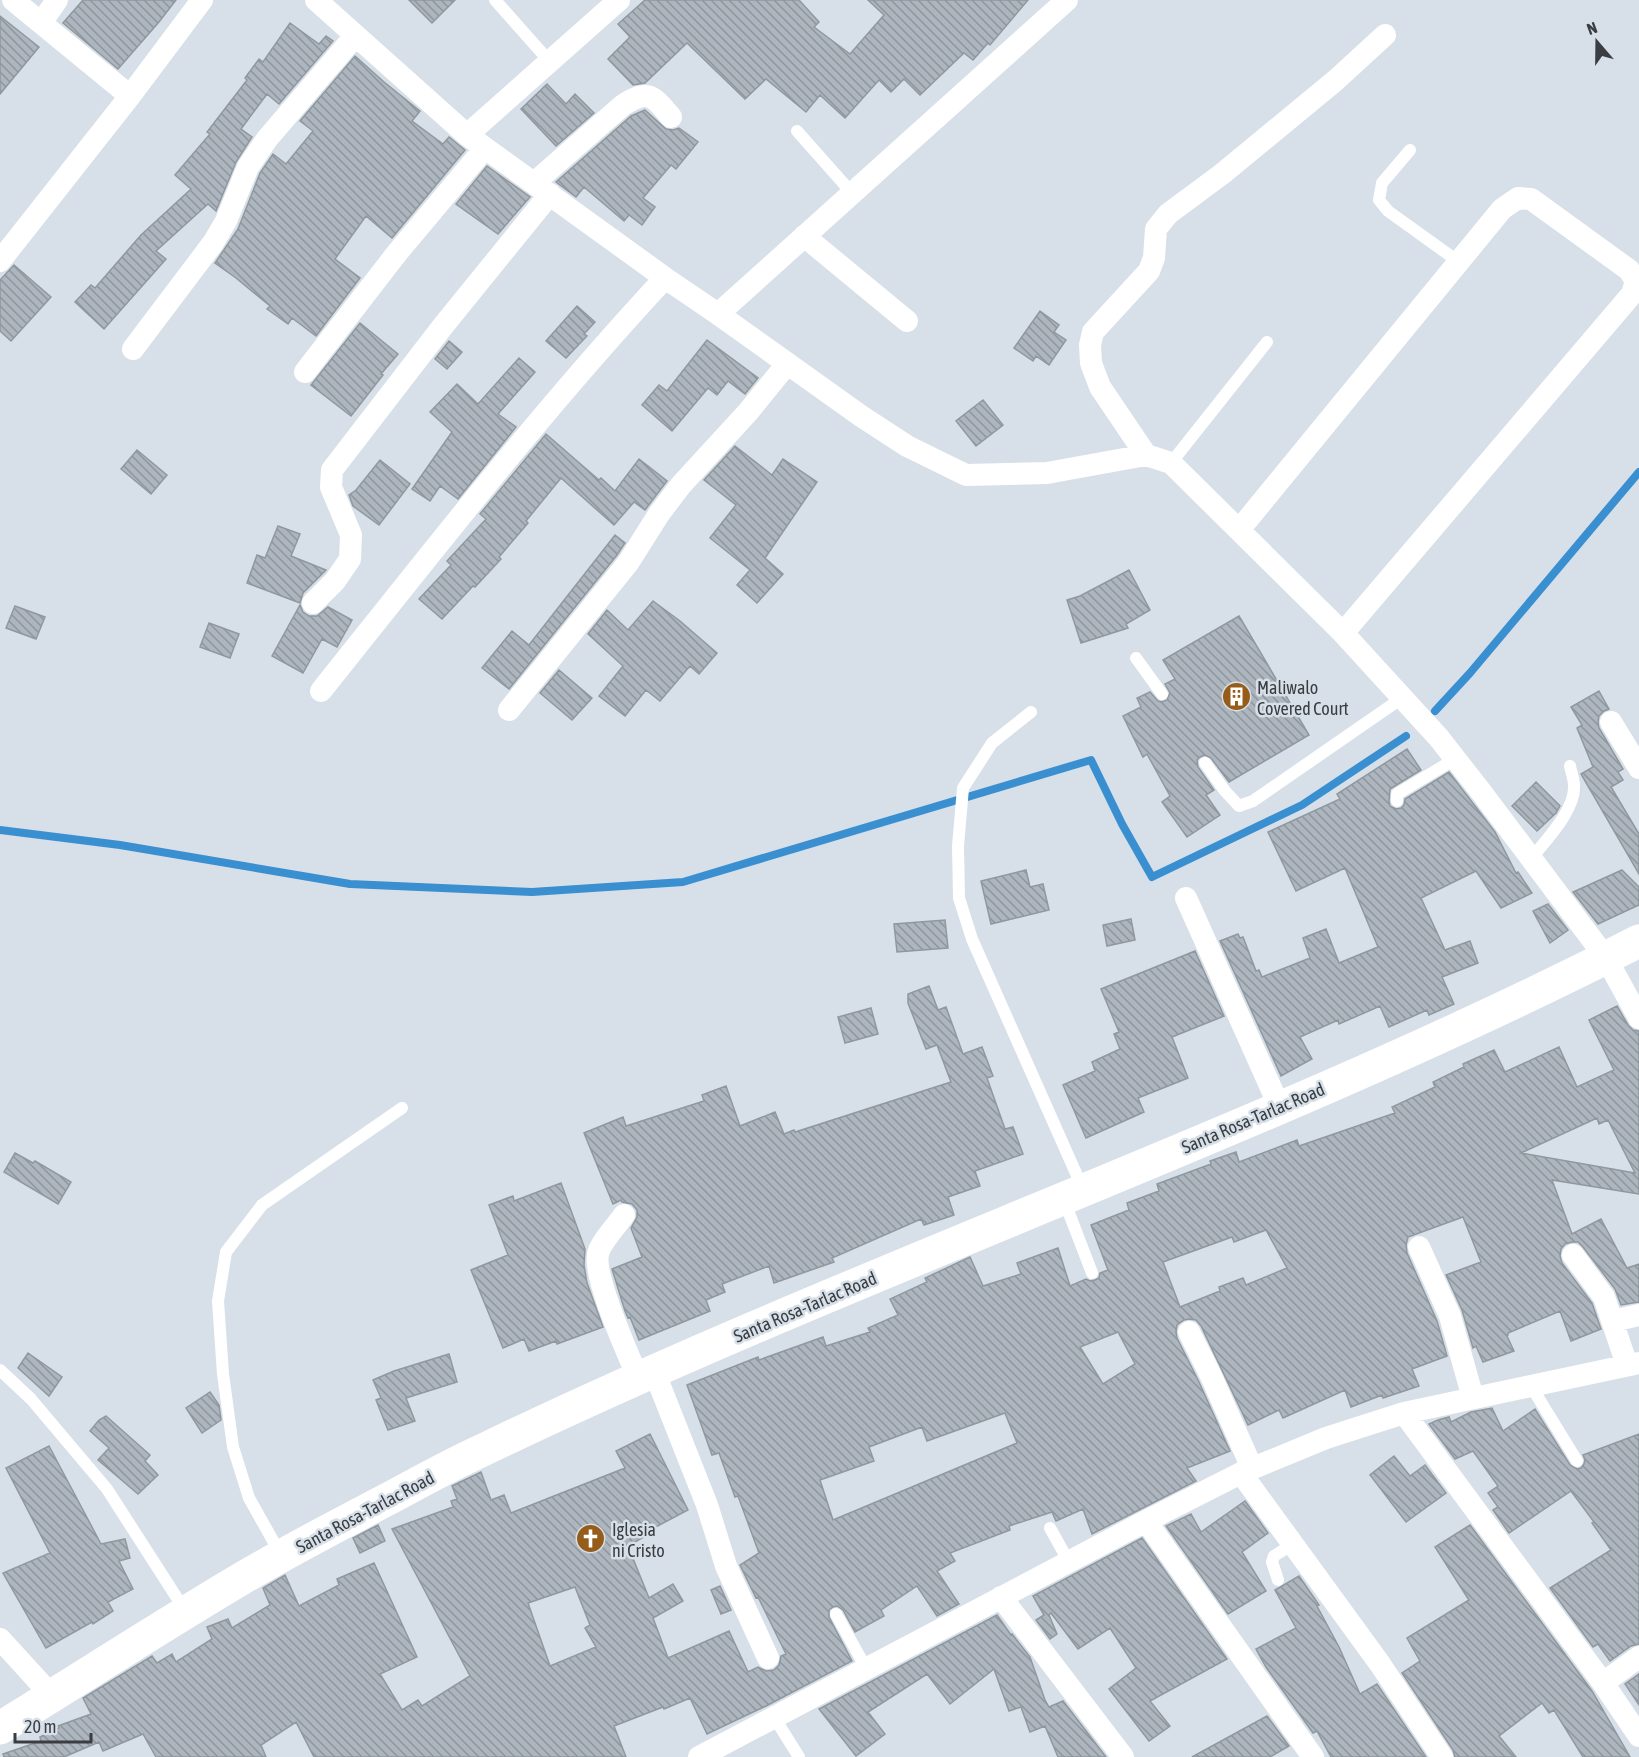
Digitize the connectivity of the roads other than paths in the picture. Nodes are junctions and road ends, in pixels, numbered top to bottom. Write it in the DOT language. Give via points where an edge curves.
graph roads {
  1 [pos="13,0"];
  2 [pos="57,0"];
  3 [pos="202,0"];
  4 [pos="316,0"];
  5 [pos="495,0"];
  6 [pos="619,0"];
  7 [pos="1067,0"];
  8 [pos="42,23"];
  9 [pos="1385,35"];
  10 [pos="356,36"];
  11 [pos="550,62"];
  12 [pos="130,96"];
  13 [pos="671,117"];
  14 [pos="796,131"];
  15 [pos="476,142"];
  16 [pos="1410,150"];
  17 [pos="542,189"];
  18 [pos="852,193"];
  19 [pos="804,236"];
  20 [pos="0,261"];
  21 [pos="1459,262"];
  22 [pos="665,278"];
  23 [pos="718,314"];
  24 [pos="907,321"];
  25 [pos="1267,342"];
  26 [pos="133,349"];
  27 [pos="787,364"];
  28 [pos="305,372"];
  29 [pos="1146,455"];
  30 [pos="1171,464"];
  31 [pos="1239,530"];
  32 [pos="313,603"];
  33 [pos="1343,633"];
  34 [pos="1136,658"];
  35 [pos="321,691"];
  36 [pos="1162,694"];
  37 [pos="1402,698"];
  38 [pos="509,710"];
  39 [pos="1031,712"];
  40 [pos="1611,722"];
  41 [pos="1455,759"];
  42 [pos="1205,763"];
  43 [pos="1570,766"];
  44 [pos="1639,768"];
  45 [pos="1397,801"];
  46 [pos="1531,859"];
  47 [pos="1186,898"];
  48 [pos="1639,941"];
  49 [pos="1606,958"];
  50 [pos="1639,1018"];
  51 [pos="402,1108"];
  52 [pos="1281,1108"];
  53 [pos="1074,1194"];
  54 [pos="624,1215"];
  55 [pos="1419,1247"];
  56 [pos="1573,1255"];
  57 [pos="1092,1273"];
  58 [pos="1639,1315"];
  59 [pos="1613,1321"];
  60 [pos="1190,1332"];
  61 [pos="1633,1364"];
  62 [pos="0,1370"];
  63 [pos="646,1375"];
  64 [pos="1531,1386"];
  65 [pos="1473,1398"];
  66 [pos="1404,1413"];
  67 [pos="1577,1461"];
  68 [pos="1247,1470"];
  69 [pos="1146,1521"];
  70 [pos="1050,1528"];
  71 [pos="1293,1544"];
  72 [pos="282,1557"];
  73 [pos="1069,1562"];
  74 [pos="1278,1580"];
  75 [pos="1001,1597"];
  76 [pos="186,1613"];
  77 [pos="836,1614"];
  78 [pos="0,1639"];
  79 [pos="1639,1657"];
  80 [pos="768,1658"];
  81 [pos="866,1668"];
  82 [pos="1603,1683"];
  83 [pos="52,1696"];
  84 [pos="774,1717"];
  85 [pos="0,1728"];
  86 [pos="1639,1736"];
  87 [pos="699,1757"];
  88 [pos="799,1757"];
  89 [pos="1123,1757"];
  90 [pos="1312,1757"];
  91 [pos="1442,1757"];
  1 -- 8 [label="street"];
  2 -- 8 [label="street"];
  3 -- 12 [label="street"];
  4 -- 10 [label="street"];
  5 -- 11 [label="lane"];
  6 -- 11 [label="street"];
  7 -- 18 [label="street"];
  8 -- 12 [label="street"];
  9 -- 29 [label="street" via="1336,80 1168,214 1156,229 1149,272 1093,332 1092,363 1100,387"];
  10 -- 15 [label="street"];
  10 -- 26 [label="street" via="267,139 248,167 213,243"];
  11 -- 15 [label="street"];
  12 -- 20 [label="street"];
  13 -- 17 [label="street" via="657,100 638,96 623,105"];
  14 -- 18 [label="lane"];
  15 -- 17 [label="street"];
  15 -- 28 [label="street"];
  16 -- 21 [label="lane" via="1382,183 1379,200 1388,211"];
  17 -- 22 [label="street"];
  17 -- 32 [label="street" via="332,470 331,487 351,535 350,559"];
  18 -- 19 [label="street"];
  19 -- 23 [label="street"];
  19 -- 24 [label="street"];
  21 -- 31 [label="street"];
  21 -- 33 [label="street" via="1502,209 1518,198 1531,199 1629,270 1636,281 1632,294"];
  22 -- 23 [label="street"];
  22 -- 35 [label="street" via="539,419"];
  23 -- 27 [label="street"];
  25 -- 30 [label="lane"];
  27 -- 29 [label="street" via="907,446 966,475 1047,473"];
  27 -- 38 [label="street" via="681,485 628,563"];
  29 -- 30 [label="street"];
  30 -- 31 [label="street"];
  31 -- 33 [label="street"];
  33 -- 37 [label="street"];
  34 -- 36 [label="lane"];
  37 -- 41 [label="street"];
  37 -- 42 [label="lane" via="1253,801 1239,806"];
  39 -- 53 [label="lane" via="992,743 963,788 959,898"];
  40 -- 44 [label="street"];
  41 -- 45 [label="lane" via="1397,794"];
  41 -- 46 [label="street"];
  43 -- 46 [label="lane" via="1575,787 1570,803 1559,825"];
  46 -- 49 [label="street"];
  47 -- 52 [label="street"];
  48 -- 49 [label="highway, Santa Rosa-Tarlac Road"];
  49 -- 50 [label="street"];
  49 -- 52 [label="highway, Santa Rosa-Tarlac Road"];
  51 -- 72 [label="lane" via="262,1205 226,1252 218,1301 233,1447 249,1498"];
  52 -- 53 [label="highway, Santa Rosa-Tarlac Road"];
  53 -- 57 [label="lane"];
  53 -- 63 [label="highway, Santa Rosa-Tarlac Road"];
  54 -- 63 [label="street" via="598,1253 597,1268 609,1307"];
  55 -- 65 [label="street" via="1450,1316"];
  56 -- 59 [label="street" via="1604,1297"];
  58 -- 59 [label="street"];
  59 -- 61 [label="street"];
  60 -- 68 [label="street"];
  61 -- 64 [label="street"];
  62 -- 76 [label="lane" via="31,1399 107,1489"];
  63 -- 72 [label="highway, Santa Rosa-Tarlac Road" via="480,1451"];
  63 -- 80 [label="street" via="707,1505 726,1566"];
  64 -- 65 [label="street"];
  64 -- 67 [label="lane"];
  65 -- 66 [label="street"];
  66 -- 68 [label="street" via="1326,1438"];
  66 -- 82 [label="street"];
  68 -- 69 [label="street"];
  68 -- 71 [label="street"];
  69 -- 73 [label="street"];
  69 -- 90 [label="street"];
  70 -- 73 [label="lane"];
  71 -- 74 [label="lane" via="1274,1556"];
  71 -- 91 [label="street"];
  72 -- 76 [label="highway, Santa Rosa-Tarlac Road"];
  73 -- 75 [label="street"];
  75 -- 81 [label="street"];
  75 -- 89 [label="street"];
  76 -- 83 [label="highway, Santa Rosa-Tarlac Road"];
  77 -- 81 [label="lane"];
  78 -- 83 [label="street"];
  79 -- 82 [label="street"];
  81 -- 84 [label="street"];
  82 -- 86 [label="street"];
  83 -- 85 [label="highway, Santa Rosa-Tarlac Road"];
  84 -- 87 [label="street"];
  84 -- 88 [label="lane"];
}
